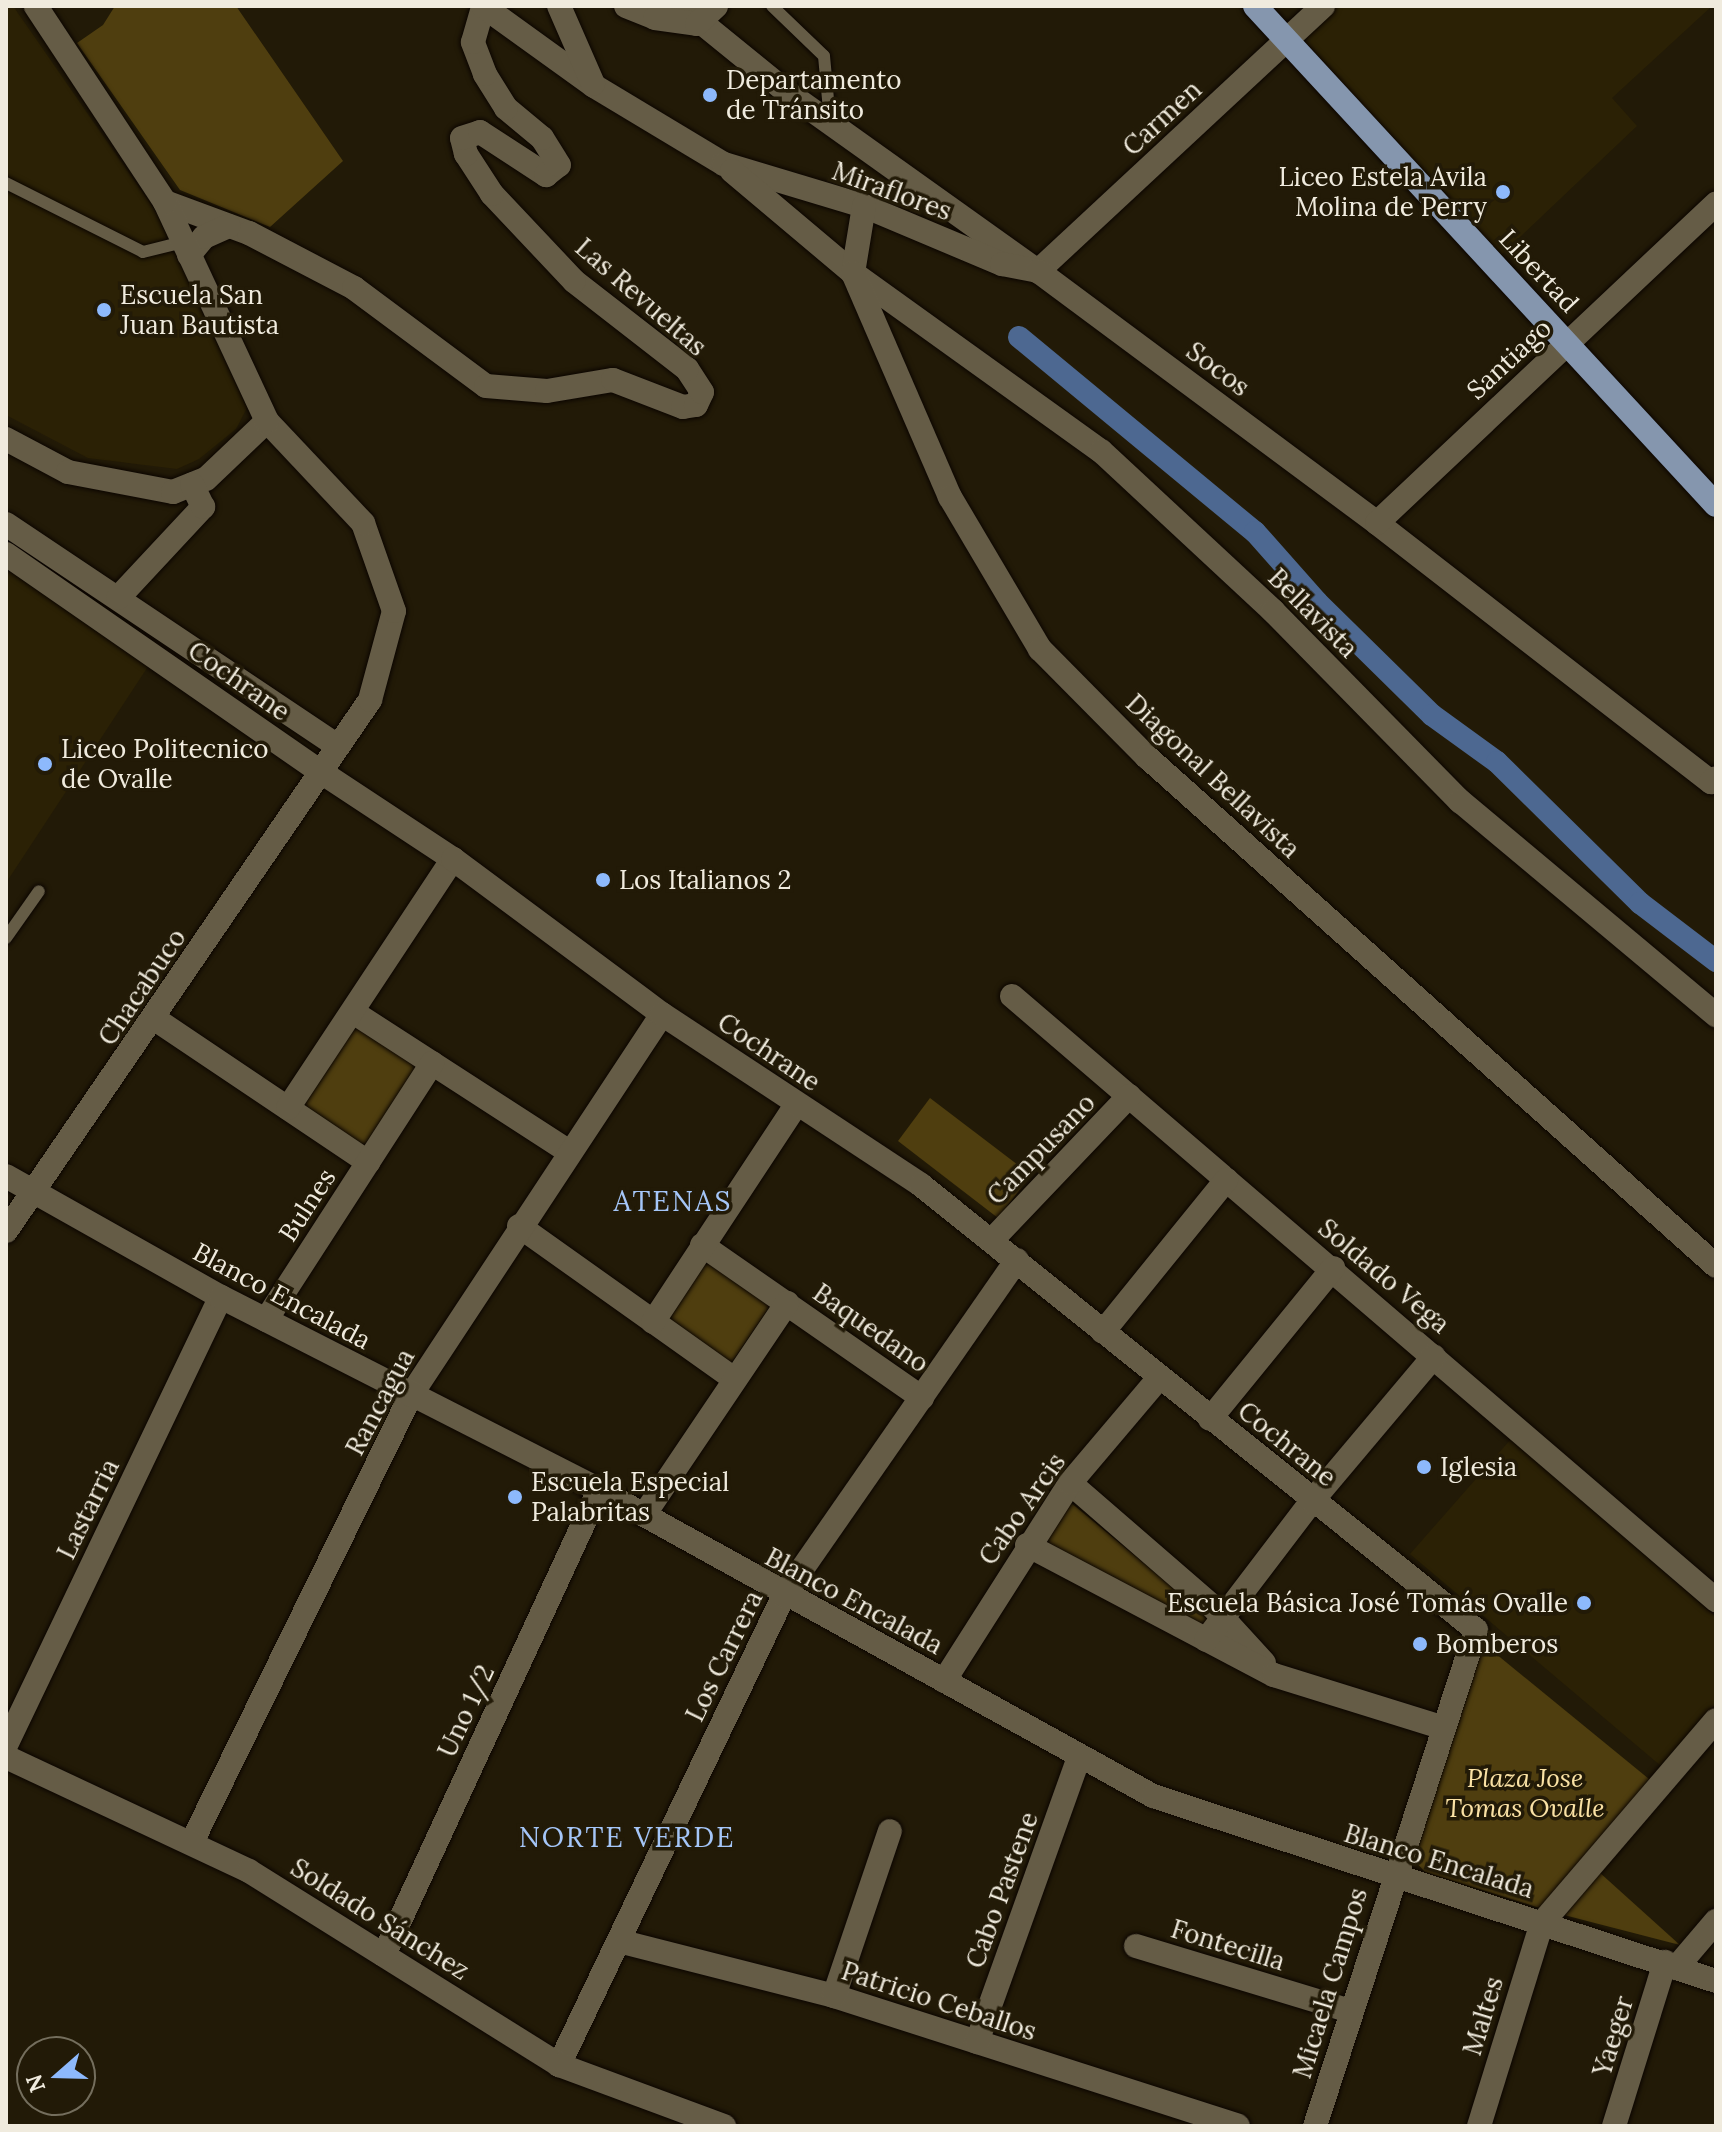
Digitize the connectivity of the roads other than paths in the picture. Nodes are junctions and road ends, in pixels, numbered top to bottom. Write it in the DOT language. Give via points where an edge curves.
graph roads {
  1 [pos="36,6"];
  2 [pos="483,6"];
  3 [pos="559,6"];
  4 [pos="626,6"];
  5 [pos="716,6"];
  6 [pos="772,6"];
  7 [pos="1255,6"];
  8 [pos="1323,6"];
  9 [pos="689,15"];
  10 [pos="1286,40"];
  11 [pos="594,86"];
  12 [pos="831,124"];
  13 [pos="724,164"];
  14 [pos="6,183"];
  15 [pos="165,202"];
  16 [pos="1716,203"];
  17 [pos="864,206"];
  18 [pos="229,226"];
  19 [pos="186,248"];
  20 [pos="1038,271"];
  21 [pos="853,273"];
  22 [pos="1567,342"];
  23 [pos="267,421"];
  24 [pos="6,439"];
  25 [pos="192,484"];
  26 [pos="1716,505"];
  27 [pos="1377,523"];
  28 [pos="6,524"];
  29 [pos="6,554"];
  30 [pos="118,598"];
  31 [pos="338,746"];
  32 [pos="321,772"];
  33 [pos="1714,782"];
  34 [pos="453,859"];
  35 [pos="39,891"];
  36 [pos="6,938"];
  37 [pos="1012,996"];
  38 [pos="353,1012"];
  39 [pos="662,1014"];
  40 [pos="1716,1015"];
  41 [pos="155,1019"];
  42 [pos="432,1063"];
  43 [pos="1129,1096"];
  44 [pos="796,1105"];
  45 [pos="288,1108"];
  46 [pos="569,1152"];
  47 [pos="368,1162"];
  48 [pos="6,1176"];
  49 [pos="1226,1180"];
  50 [pos="33,1190"];
  51 [pos="519,1226"];
  52 [pos="6,1231"];
  53 [pos="992,1240"];
  54 [pos="702,1245"];
  55 [pos="1017,1260"];
  56 [pos="1716,1266"];
  57 [pos="1333,1268"];
  58 [pos="221,1297"];
  59 [pos="787,1303"];
  60 [pos="266,1320"];
  61 [pos="653,1322"];
  62 [pos="1103,1332"];
  63 [pos="1434,1356"];
  64 [pos="1159,1378"];
  65 [pos="734,1379"];
  66 [pos="411,1395"];
  67 [pos="922,1398"];
  68 [pos="1210,1419"];
  69 [pos="1070,1483"];
  70 [pos="599,1490"];
  71 [pos="1312,1501"];
  72 [pos="644,1515"];
  73 [pos="1027,1545"];
  74 [pos="784,1595"];
  75 [pos="1716,1600"];
  76 [pos="1222,1616"];
  77 [pos="1476,1630"];
  78 [pos="1206,1640"];
  79 [pos="1274,1675"];
  80 [pos="944,1681"];
  81 [pos="1716,1720"];
  82 [pos="1444,1728"];
  83 [pos="6,1745"];
  84 [pos="6,1757"];
  85 [pos="1079,1757"];
  86 [pos="890,1831"];
  87 [pos="192,1842"];
  88 [pos="1392,1878"];
  89 [pos="1716,1921"];
  90 [pos="1542,1923"];
  91 [pos="619,1941"];
  92 [pos="1136,1946"];
  93 [pos="384,1955"];
  94 [pos="1670,1965"];
  95 [pos="1716,1981"];
  96 [pos="834,1996"];
  97 [pos="1350,2011"];
  98 [pos="977,2042"];
  99 [pos="559,2065"];
  100 [pos="724,2126"];
  101 [pos="1238,2126"];
  102 [pos="1315,2126"];
  103 [pos="1479,2126"];
  104 [pos="1614,2126"];
  1 -- 15 [label="street, Chacabuco"];
  2 -- 11 [label="street, Miraflores"];
  2 -- 18 [label="street, Las Revueltas" via="473,42 485,74 506,108 542,138 559,165 546,175 480,132 462,138 466,154 492,194 574,281 687,369 702,392 696,405 683,407 613,380 547,391 486,386 354,288"];
  3 -- 11 [label="street"];
  4 -- 9 [label="street" via="655,18"];
  5 -- 9 [label="street"];
  6 -- 12 [label="lane" via="824,56"];
  7 -- 10 [label="main road, Libertad"];
  8 -- 10 [label="street, Carmen"];
  9 -- 12 [label="street, Socos"];
  10 -- 20 [label="street, Carmen"];
  10 -- 22 [label="main road, Libertad"];
  11 -- 13 [label="street, Miraflores"];
  12 -- 20 [label="street, Socos"];
  13 -- 17 [label="street, Miraflores"];
  13 -- 21 [label="street, Miraflores"];
  14 -- 19 [label="lane" via="143,252"];
  15 -- 18 [label="street, Las Revueltas"];
  15 -- 19 [label="street, Chacabuco"];
  16 -- 22 [label="street, Santiago"];
  17 -- 20 [label="street, Miraflores" via="1002,264"];
  17 -- 21 [label="street"];
  18 -- 19 [label="street"];
  19 -- 23 [label="street, Chacabuco"];
  20 -- 27 [label="street, Socos"];
  21 -- 40 [label="street, Bellavista" via="1101,451 1273,611 1460,801"];
  21 -- 56 [label="street, Diagonal Bellavista" via="950,497 1040,649 1159,767"];
  22 -- 26 [label="main road, Libertad"];
  22 -- 27 [label="street, Santiago"];
  23 -- 25 [label="street" via="206,479"];
  23 -- 31 [label="street, Chacabuco" via="363,523 394,611 370,700"];
  24 -- 25 [label="street" via="68,472 173,492"];
  25 -- 30 [label="street" via="203,507"];
  27 -- 33 [label="street, Socos"];
  28 -- 30 [label="street, Cochrane"];
  29 -- 32 [label="street, Cochrane"];
  30 -- 31 [label="street, Cochrane"];
  31 -- 32 [label="street, Chacabuco"];
  32 -- 34 [label="street, Cochrane"];
  32 -- 41 [label="street, Chacabuco"];
  34 -- 38 [label="street"];
  34 -- 39 [label="street, Cochrane"];
  35 -- 36 [label="lane"];
  37 -- 43 [label="street, Soldado Vega"];
  38 -- 42 [label="street"];
  38 -- 45 [label="street"];
  39 -- 44 [label="street, Cochrane"];
  39 -- 46 [label="street, Rancagua"];
  41 -- 45 [label="street, Bulnes"];
  41 -- 50 [label="street, Chacabuco"];
  42 -- 46 [label="street"];
  42 -- 47 [label="street, Bulnes"];
  43 -- 49 [label="street, Soldado Vega"];
  43 -- 53 [label="street, Campusano"];
  44 -- 53 [label="street, Cochrane" via="921,1185"];
  44 -- 54 [label="street"];
  45 -- 47 [label="street, Bulnes"];
  46 -- 51 [label="street, Rancagua"];
  47 -- 60 [label="street, Bulnes"];
  48 -- 50 [label="street, Blanco Encalada"];
  49 -- 57 [label="street, Soldado Vega"];
  49 -- 62 [label="street"];
  50 -- 52 [label="street, Chacabuco"];
  50 -- 58 [label="street, Blanco Encalada"];
  51 -- 61 [label="street"];
  51 -- 66 [label="street, Rancagua"];
  53 -- 55 [label="street, Cochrane"];
  54 -- 59 [label="street, Baquedano"];
  54 -- 61 [label="street"];
  55 -- 62 [label="street, Cochrane"];
  55 -- 67 [label="street, Los Carrera"];
  57 -- 63 [label="street, Soldado Vega"];
  57 -- 68 [label="street"];
  58 -- 60 [label="street, Blanco Encalada"];
  58 -- 83 [label="street, Lastarria"];
  59 -- 65 [label="street, Baquedano"];
  59 -- 67 [label="street, Baquedano"];
  60 -- 66 [label="street, Blanco Encalada"];
  61 -- 65 [label="street"];
  62 -- 64 [label="street, Cochrane"];
  63 -- 71 [label="street"];
  63 -- 75 [label="street, Soldado Vega"];
  64 -- 68 [label="street, Cochrane"];
  64 -- 69 [label="street, Cabo Arcis"];
  65 -- 72 [label="street, Baquedano"];
  66 -- 70 [label="street, Blanco Encalada"];
  66 -- 87 [label="street, Rancagua"];
  67 -- 74 [label="street, Los Carrera"];
  68 -- 71 [label="street, Cochrane"];
  69 -- 73 [label="street, Cabo Arcis"];
  69 -- 76 [label="street"];
  70 -- 72 [label="street, Blanco Encalada"];
  70 -- 93 [label="street, Uno 1/2"];
  71 -- 76 [label="street"];
  71 -- 77 [label="street, Cochrane"];
  72 -- 74 [label="street, Blanco Encalada"];
  73 -- 78 [label="street"];
  73 -- 80 [label="street, Cabo Arcis"];
  74 -- 80 [label="street, Blanco Encalada"];
  74 -- 91 [label="street, Los Carrera"];
  76 -- 78 [label="street"];
  76 -- 79 [label="street"];
  77 -- 82 [label="street, Micaela Campos"];
  78 -- 79 [label="street"];
  79 -- 82 [label="street"];
  80 -- 85 [label="street, Blanco Encalada"];
  81 -- 90 [label="street"];
  82 -- 88 [label="street, Micaela Campos"];
  84 -- 87 [label="street, Soldado Sánchez"];
  85 -- 88 [label="street, Blanco Encalada" via="1153,1796"];
  85 -- 98 [label="street, Cabo Pastene"];
  86 -- 96 [label="street"];
  87 -- 93 [label="street, Soldado Sánchez"];
  88 -- 90 [label="street, Blanco Encalada"];
  88 -- 97 [label="street, Micaela Campos"];
  89 -- 94 [label="street"];
  90 -- 94 [label="street, Blanco Encalada"];
  90 -- 103 [label="street, Maltes"];
  91 -- 96 [label="street, Patricio Ceballos"];
  91 -- 99 [label="street, Los Carrera"];
  92 -- 97 [label="street, Fontecilla"];
  93 -- 99 [label="street, Soldado Sánchez"];
  94 -- 95 [label="street, Blanco Encalada"];
  94 -- 104 [label="street, Yaeger"];
  96 -- 98 [label="street, Patricio Ceballos"];
  97 -- 102 [label="street, Micaela Campos"];
  98 -- 101 [label="street, Patricio Ceballos"];
  99 -- 100 [label="street, Soldado Sánchez"];
}
